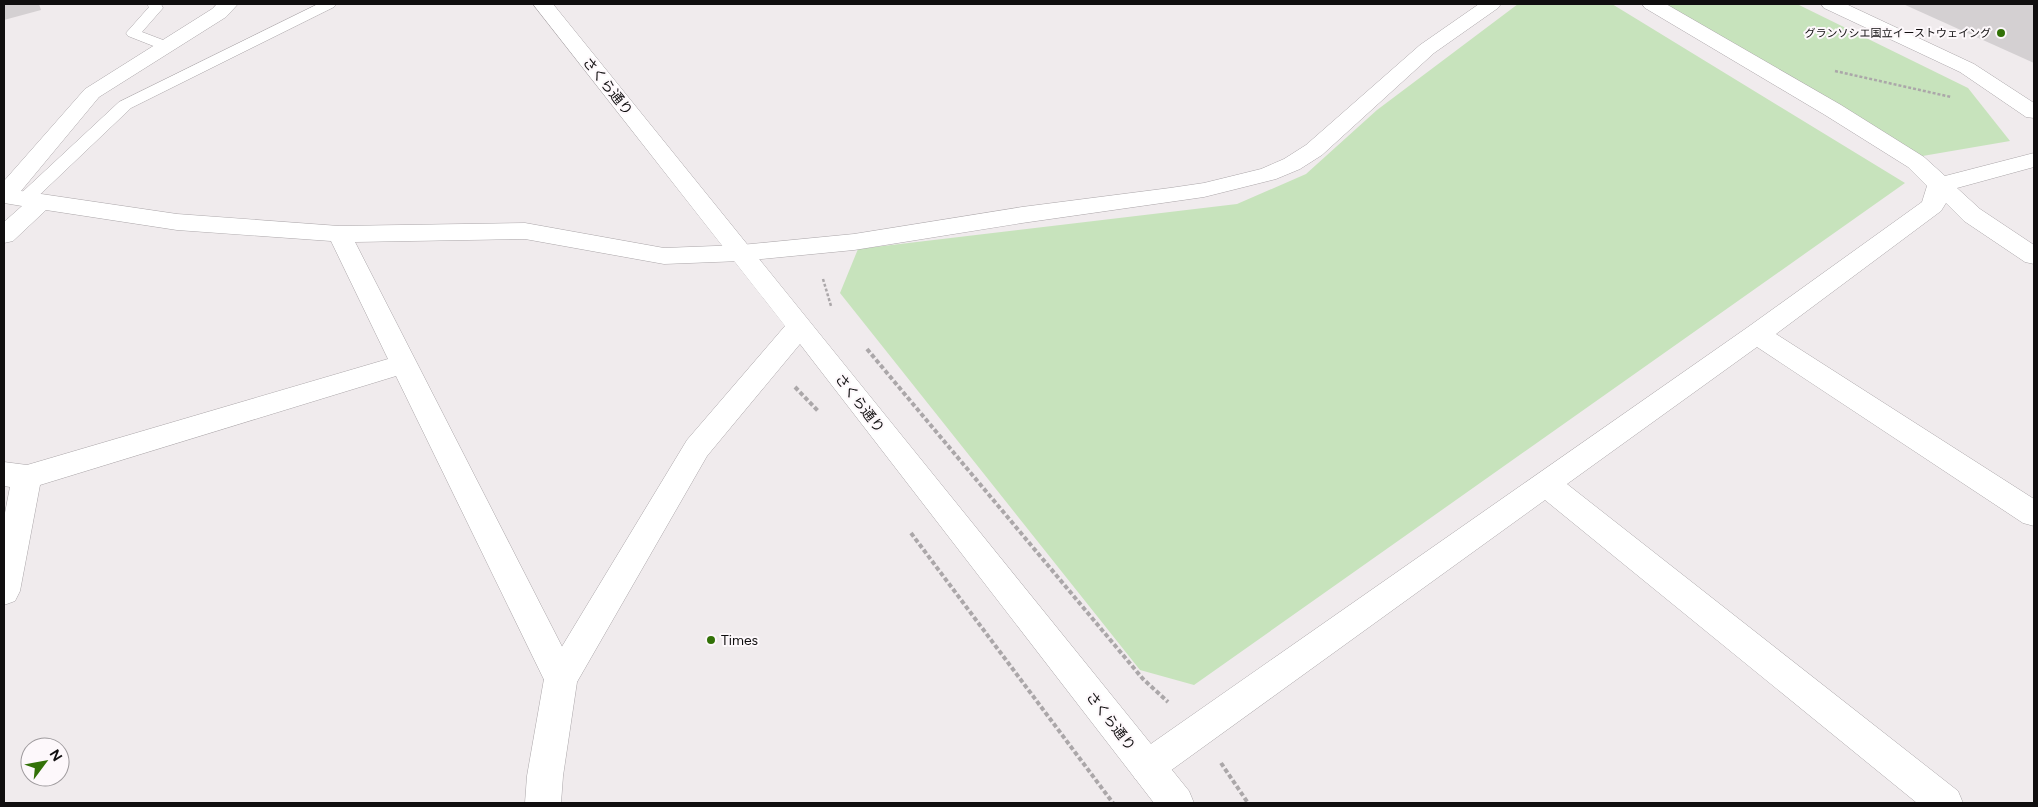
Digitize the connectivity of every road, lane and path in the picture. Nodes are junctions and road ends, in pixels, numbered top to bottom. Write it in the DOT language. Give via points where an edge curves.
graph roads {
  1 [pos="154,4"];
  2 [pos="228,4"];
  3 [pos="329,4"];
  4 [pos="543,4"];
  5 [pos="1490,4"];
  6 [pos="1652,4"];
  7 [pos="1831,4"];
  8 [pos="166,46"];
  9 [pos="1835,71"];
  10 [pos="1958,99"];
  11 [pos="2034,112"];
  12 [pos="2034,160"];
  13 [pos="1940,185"];
  14 [pos="18,199"];
  15 [pos="4,234"];
  16 [pos="339,234"];
  17 [pos="741,253"];
  18 [pos="2034,256"];
  19 [pos="821,270"];
  20 [pos="837,314"];
  21 [pos="800,326"];
  22 [pos="1758,334"];
  23 [pos="863,344"];
  24 [pos="404,364"];
  25 [pos="803,398"];
  26 [pos="821,414"];
  27 [pos="16,476"];
  28 [pos="1545,484"];
  29 [pos="2034,514"];
  30 [pos="910,532"];
  31 [pos="4,591"];
  32 [pos="561,679"];
  33 [pos="1173,706"];
  34 [pos="1147,767"];
  35 [pos="1225,768"];
  36 [pos="543,803"];
  37 [pos="1112,803"];
  38 [pos="1176,803"];
  39 [pos="1248,803"];
  40 [pos="1946,803"];
  1 -- 8 [label="lane" via="156,8 133,33"];
  2 -- 8 [label="street"];
  3 -- 14 [label="lane" via="125,105"];
  4 -- 17 [label="street, さくら通り"];
  5 -- 17 [label="street" via="1427,49 1314,150 1268,174 1170,196 1022,215 854,242"];
  6 -- 13 [label="street" via="1916,162"];
  7 -- 11 [label="street" via="1967,68"];
  8 -- 14 [label="street" via="92,93"];
  9 -- 10 [label="path"];
  12 -- 13 [label="street"];
  13 -- 18 [label="street" via="1972,215"];
  13 -- 22 [label="street" via="1933,206"];
  14 -- 15 [label="street"];
  14 -- 16 [label="street" via="177,222"];
  16 -- 17 [label="street" via="526,231 664,256"];
  16 -- 24 [label="street"];
  17 -- 21 [label="street, さくら通り"];
  19 -- 20 [label="path" via="831,306"];
  21 -- 32 [label="street" via="697,448"];
  21 -- 34 [label="street, さくら通り"];
  22 -- 28 [label="street"];
  22 -- 29 [label="street"];
  23 -- 33 [label="path" via="1143,679"];
  24 -- 27 [label="street"];
  24 -- 32 [label="street"];
  25 -- 26 [label="path"];
  27 -- 31 [label="street"];
  28 -- 34 [label="street"];
  28 -- 40 [label="street"];
  30 -- 37 [label="path"];
  32 -- 36 [label="street" via="544,776"];
  34 -- 38 [label="street, さくら通り"];
  35 -- 39 [label="path"];
}
